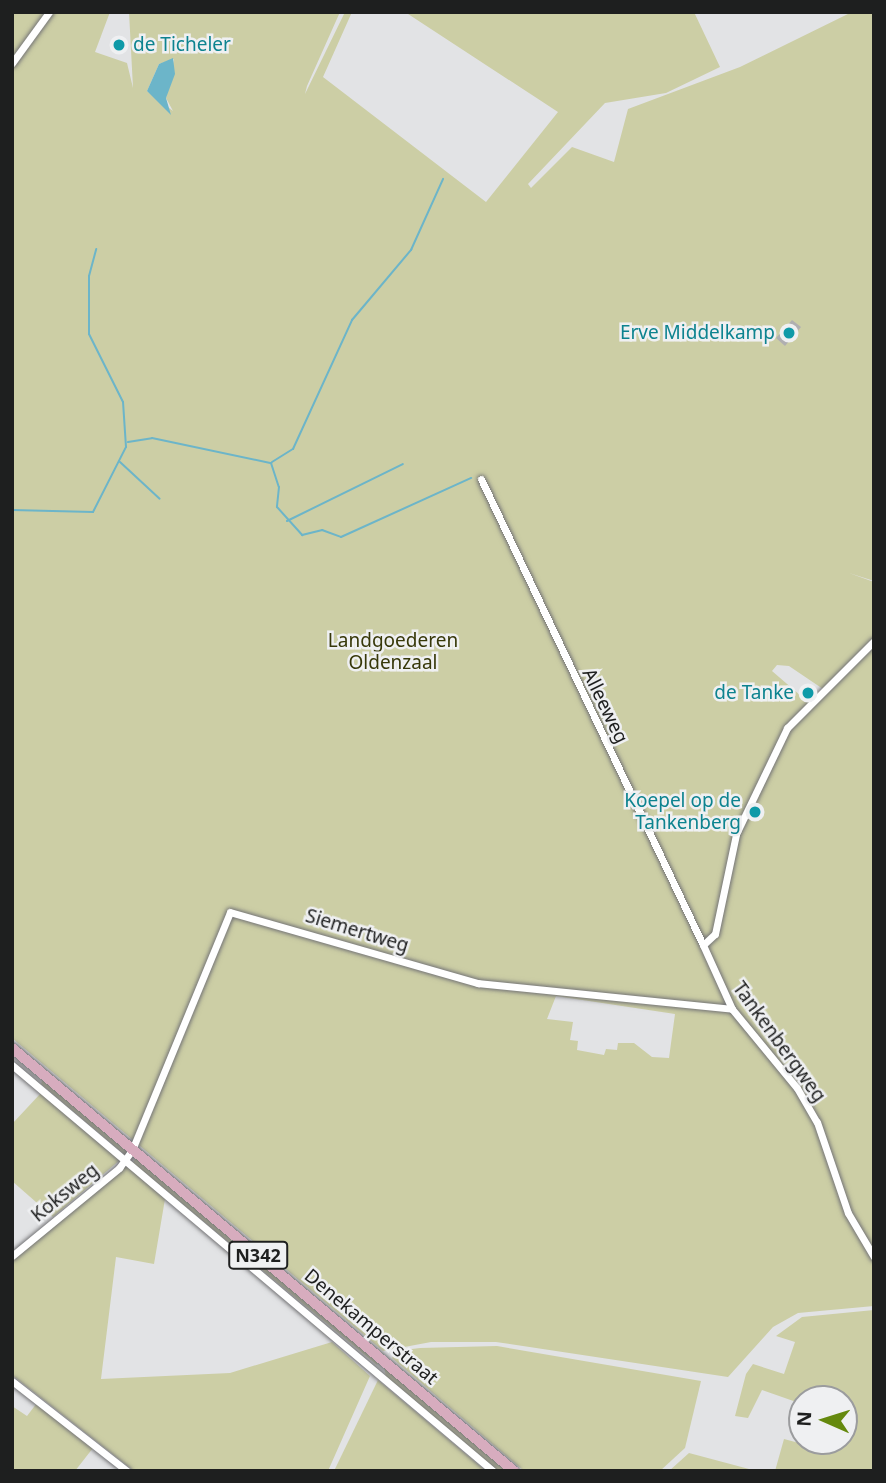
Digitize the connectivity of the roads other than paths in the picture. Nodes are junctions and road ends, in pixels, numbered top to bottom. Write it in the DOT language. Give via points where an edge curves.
graph roads {
  1 [pos="48,12"];
  2 [pos="12,63"];
  3 [pos="481,479"];
  4 [pos="874,641"];
  5 [pos="703,945"];
  6 [pos="732,1009"];
  7 [pos="12,1048"];
  8 [pos="12,1065"];
  9 [pos="44,1074"];
  10 [pos="35,1084"];
  11 [pos="132,1150"];
  12 [pos="126,1160"];
  13 [pos="12,1256"];
  14 [pos="874,1257"];
  15 [pos="12,1381"];
  16 [pos="127,1471"];
  17 [pos="493,1471"];
  18 [pos="514,1471"];
  1 -- 2 [label="street"];
  3 -- 5 [label="street, Alleeweg"];
  4 -- 5 [label="street" via="787,729 736,835 715,934"];
  5 -- 6 [label="street, Tankenbergweg"];
  6 -- 11 [label="street, Siemertweg" via="478,983 232,911 225,917"];
  6 -- 14 [label="street, Tankenbergweg" via="804,1098 821,1130 848,1213"];
  7 -- 9 [label="main road, Denekamperstraat / N342"];
  8 -- 10 [label="street, Denekamperstraat"];
  9 -- 10 [label="street"];
  9 -- 11 [label="main road, Denekamperstraat / N342"];
  10 -- 12 [label="street, Denekamperstraat"];
  11 -- 12 [label="street, Koksweg"];
  11 -- 18 [label="main road, Denekamperstraat / N342"];
  12 -- 13 [label="street, Koksweg"];
  12 -- 17 [label="street, Denekamperstraat"];
  15 -- 16 [label="street"];
}
